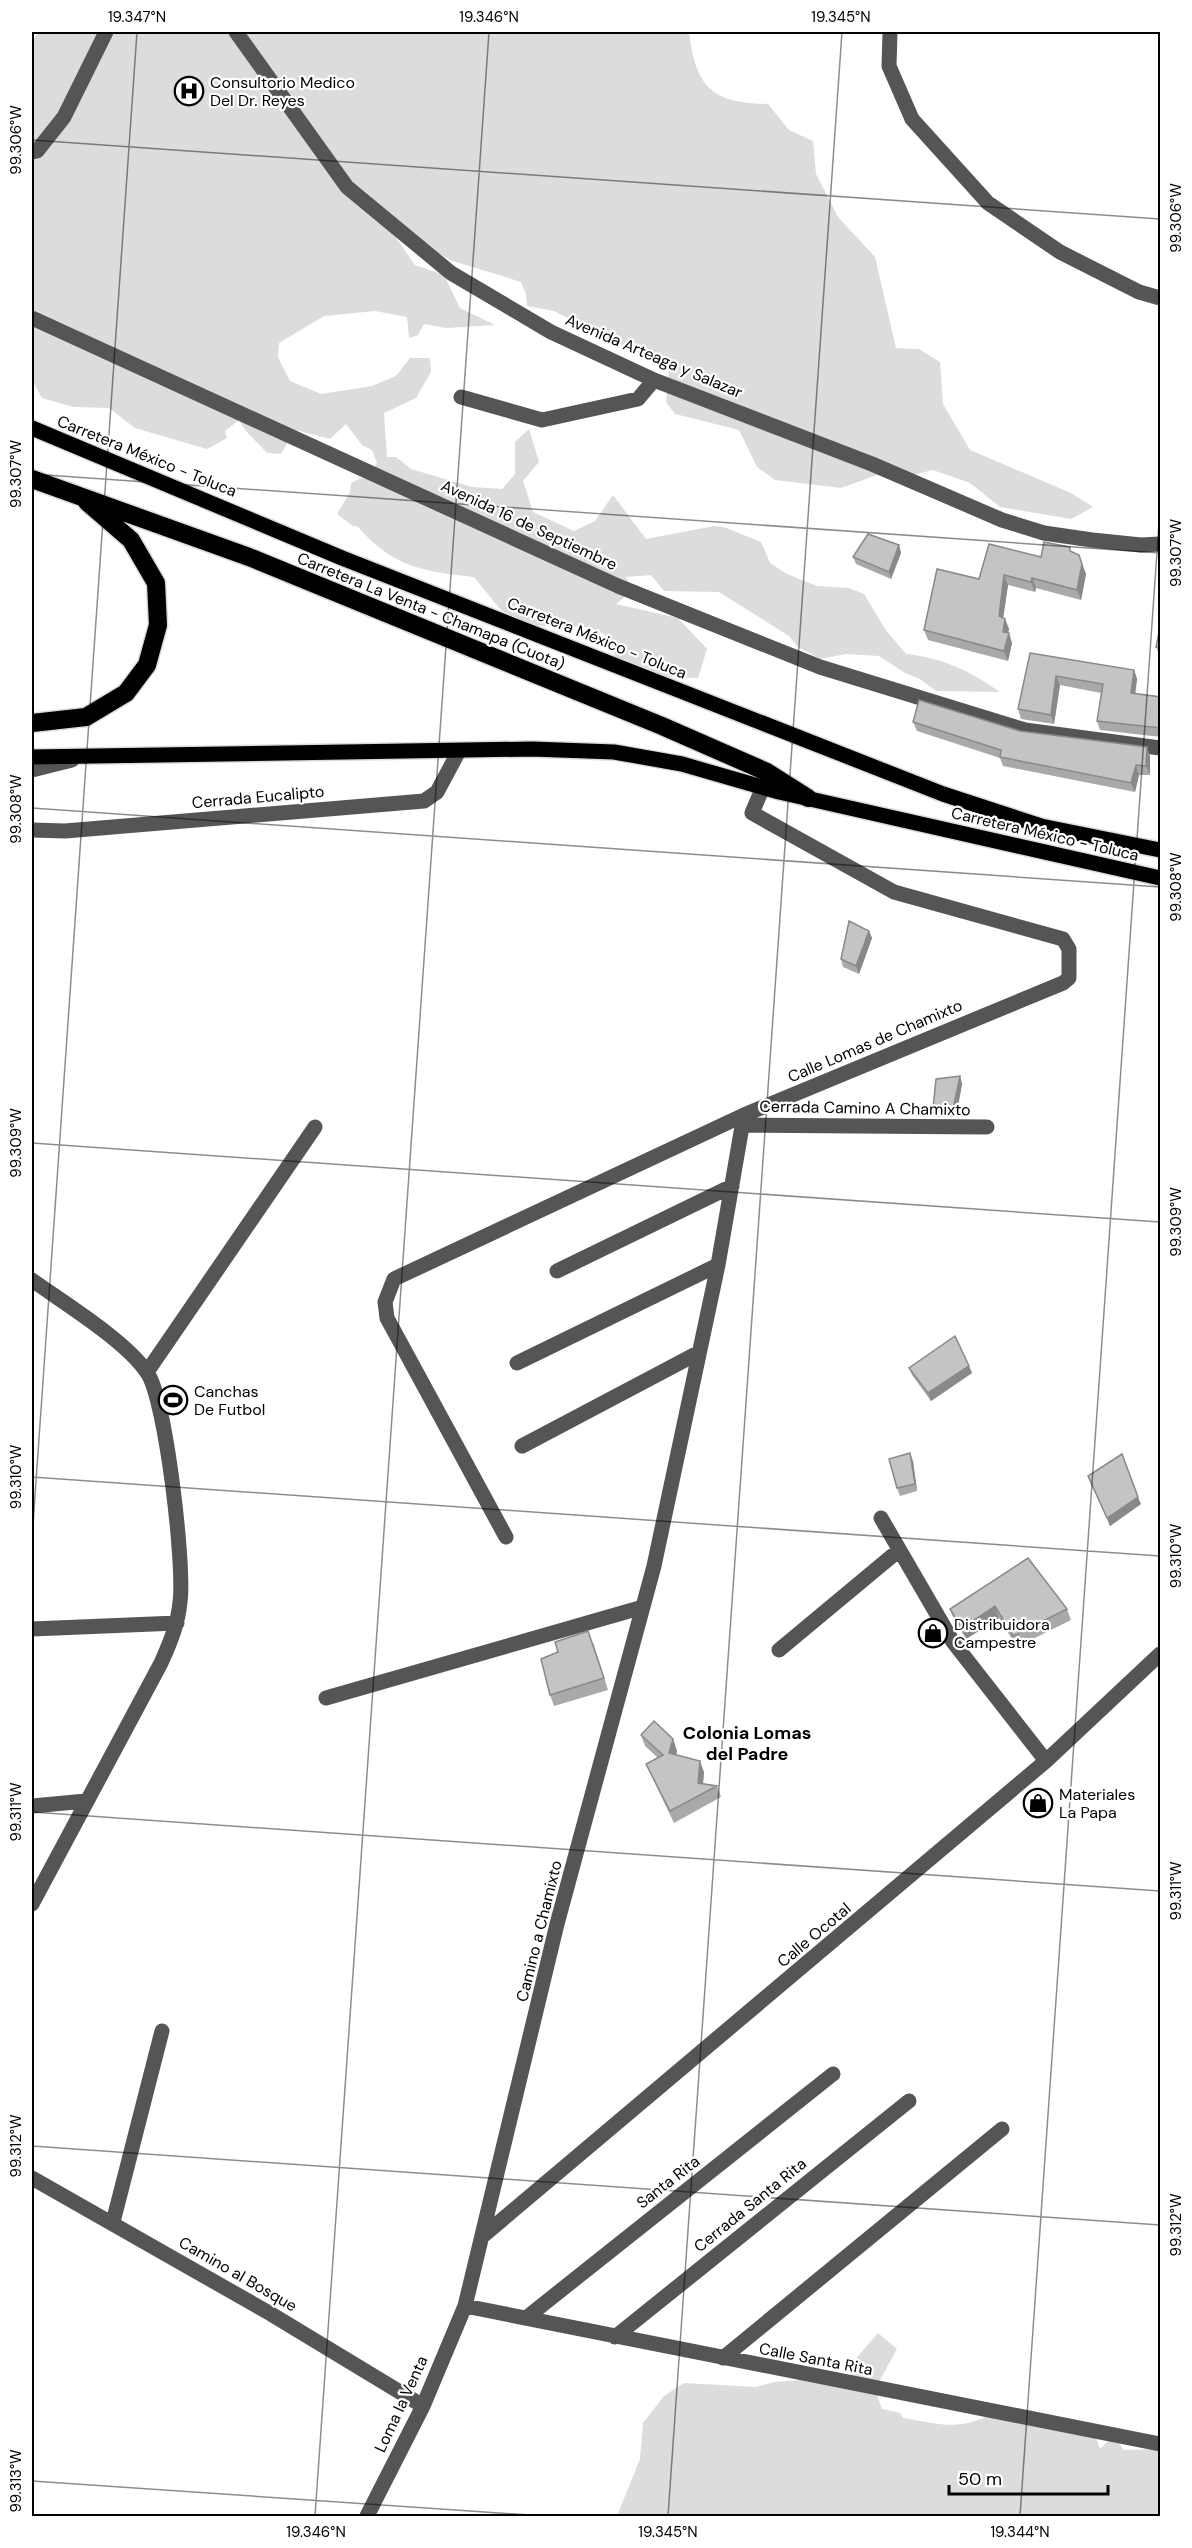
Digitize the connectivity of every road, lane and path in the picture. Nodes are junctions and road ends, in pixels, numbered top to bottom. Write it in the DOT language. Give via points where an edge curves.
graph roads {
  1 [pos="106,32"];
  2 [pos="236,32"];
  3 [pos="890,32"];
  4 [pos="32,152"];
  5 [pos="1161,298"];
  6 [pos="32,318"];
  7 [pos="654,380"];
  8 [pos="461,397"];
  9 [pos="32,429"];
  10 [pos="32,479"];
  11 [pos="76,493"];
  12 [pos="1161,544"];
  13 [pos="32,723"];
  14 [pos="1161,748"];
  15 [pos="459,751"];
  16 [pos="85,756"];
  17 [pos="32,757"];
  18 [pos="32,770"];
  19 [pos="763,787"];
  20 [pos="808,798"];
  21 [pos="32,830"];
  22 [pos="1161,850"];
  23 [pos="1161,878"];
  24 [pos="743,1120"];
  25 [pos="315,1127"];
  26 [pos="987,1127"];
  27 [pos="732,1186"];
  28 [pos="718,1265"];
  29 [pos="556,1270"];
  30 [pos="32,1280"];
  31 [pos="698,1353"];
  32 [pos="517,1363"];
  33 [pos="147,1372"];
  34 [pos="522,1446"];
  35 [pos="881,1518"];
  36 [pos="506,1537"];
  37 [pos="898,1551"];
  38 [pos="643,1607"];
  39 [pos="177,1623"];
  40 [pos="32,1629"];
  41 [pos="779,1650"];
  42 [pos="1161,1654"];
  43 [pos="326,1698"];
  44 [pos="1046,1761"];
  45 [pos="86,1801"];
  46 [pos="32,1806"];
  47 [pos="32,1904"];
  48 [pos="162,2031"];
  49 [pos="833,2074"];
  50 [pos="909,2101"];
  51 [pos="1002,2129"];
  52 [pos="32,2178"];
  53 [pos="113,2222"];
  54 [pos="484,2235"];
  55 [pos="465,2306"];
  56 [pos="526,2318"];
  57 [pos="615,2337"];
  58 [pos="723,2358"];
  59 [pos="423,2406"];
  60 [pos="1161,2444"];
  61 [pos="367,2517"];
  1 -- 4 [label="street" via="64,117 37,151"];
  2 -- 7 [label="street, Avenida Arteaga y Salazar" via="347,187 451,273 551,332"];
  3 -- 5 [label="street" via="889,66 912,119 988,203 1060,252 1139,292"];
  6 -- 14 [label="street, Avenida 16 de Septiembre" via="618,586 820,667 1024,730"];
  7 -- 8 [label="street" via="638,399 542,420"];
  7 -- 12 [label="street, Avenida Arteaga y Salazar" via="872,464 1002,520 1044,533"];
  9 -- 22 [label="main road, Carretera México - Toluca" via="342,558 943,794 1041,826"];
  10 -- 11 [label="highway, Carretera La Venta - Chamapa (Cuota)"];
  11 -- 13 [label="highway" via="131,540 156,583 158,625 147,665 126,693 87,717"];
  11 -- 20 [label="highway, Carretera La Venta - Chamapa (Cuota)" via="249,557 662,726 766,772"];
  15 -- 16 [label="main road, Carretera México - Toluca"];
  15 -- 19 [label="main road, Carretera México - Toluca" via="614,752 682,764"];
  15 -- 21 [label="street, Cerrada Eucalipto" via="437,792 424,801 65,831"];
  16 -- 17 [label="main road, Carretera México - Toluca"];
  16 -- 18 [label="street"];
  19 -- 20 [label="main road, Carretera México - Toluca"];
  19 -- 24 [label="street, Calle Lomas de Chamixto" via="752,813 894,892 1063,939 1070,949 1070,961 1068,978 1063,983"];
  20 -- 23 [label="main road, Carretera México - Toluca"];
  24 -- 26 [label="street, Cerrada Camino A Chamixto"];
  24 -- 27 [label="street"];
  24 -- 36 [label="street" via="393,1279 385,1302 387,1318"];
  25 -- 33 [label="street"];
  27 -- 28 [label="street"];
  27 -- 29 [label="street"];
  28 -- 31 [label="street"];
  28 -- 32 [label="street"];
  30 -- 33 [label="street" via="87,1319"];
  31 -- 34 [label="street"];
  31 -- 38 [label="street, Camino a Chamixto"];
  33 -- 39 [label="street" via="164,1431 181,1579"];
  35 -- 37 [label="street"];
  37 -- 41 [label="street"];
  37 -- 44 [label="street" via="953,1642"];
  38 -- 43 [label="street"];
  38 -- 54 [label="street, Camino a Chamixto" via="557,1924"];
  39 -- 40 [label="street"];
  39 -- 45 [label="street" via="161,1663"];
  42 -- 44 [label="street, Calle Ocotal"];
  44 -- 54 [label="street, Calle Ocotal"];
  45 -- 46 [label="street"];
  45 -- 47 [label="street"];
  48 -- 53 [label="street"];
  49 -- 56 [label="street, Santa Rita"];
  50 -- 57 [label="street, Cerrada Santa Rita"];
  51 -- 58 [label="street"];
  52 -- 53 [label="street, Camino al Bosque"];
  53 -- 59 [label="street, Camino al Bosque"];
  54 -- 55 [label="street, Camino a Chamixto"];
  55 -- 56 [label="street, Calle Santa Rita"];
  55 -- 59 [label="street, Loma la Venta"];
  56 -- 57 [label="street, Calle Santa Rita"];
  57 -- 58 [label="street, Calle Santa Rita"];
  58 -- 60 [label="street, Calle Santa Rita"];
  59 -- 61 [label="street, Loma la Venta"];
}
